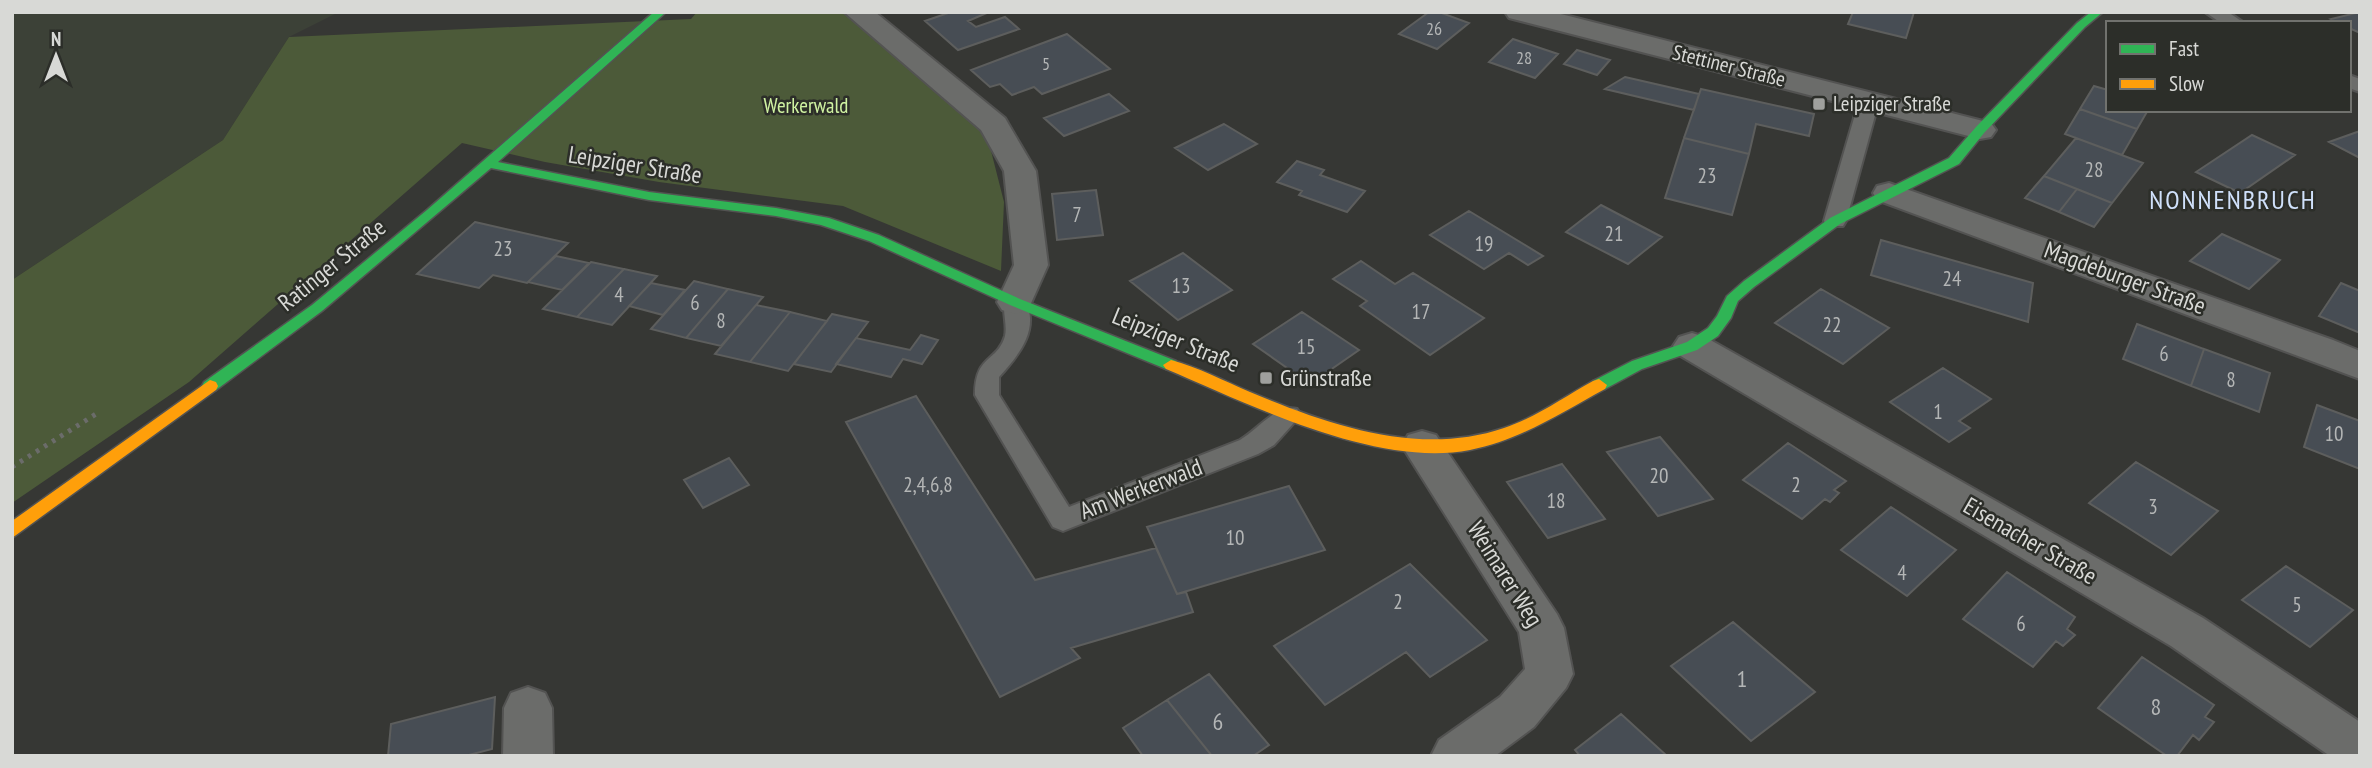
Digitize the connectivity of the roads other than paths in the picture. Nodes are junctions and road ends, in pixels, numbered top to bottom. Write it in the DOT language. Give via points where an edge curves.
graph roads {
  1 [pos="661,12"];
  2 [pos="858,12"];
  3 [pos="1519,12"];
  4 [pos="2098,12"];
  5 [pos="2214,12"];
  6 [pos="2231,21"];
  7 [pos="1869,101"];
  8 [pos="1980,130"];
  9 [pos="488,164"];
  10 [pos="1889,193"];
  11 [pos="1835,221"];
  12 [pos="1015,302"];
  13 [pos="1692,346"];
  14 [pos="2360,366"];
  15 [pos="1288,415"];
  16 [pos="1422,446"];
  17 [pos="12,531"];
  18 [pos="528,708"];
  19 [pos="2360,749"];
  20 [pos="528,756"];
  21 [pos="1456,756"];
  1 -- 9 [label="street, Ratinger Straße"];
  2 -- 12 [label="street" via="994,125 1020,171 1031,265"];
  3 -- 7 [label="street, Stettiner Straße"];
  4 -- 8 [label="street, Leipziger Straße"];
  5 -- 6 [label="lane"];
  7 -- 8 [label="street, Stettiner Straße"];
  7 -- 11 [label="lane"];
  8 -- 10 [label="street, Leipziger Straße" via="1954,161"];
  9 -- 12 [label="street, Leipziger Straße" via="649,196 824,221 874,237"];
  9 -- 17 [label="street, Ratinger Straße" via="317,308"];
  10 -- 11 [label="street, Leipziger Straße"];
  10 -- 14 [label="street, Magdeburger Straße"];
  11 -- 13 [label="street, Leipziger Straße" via="1749,284 1732,299 1713,332"];
  12 -- 15 [label="street, Leipziger Straße"];
  12 -- 15 [label="lane, Am Werkerwald" via="1020,327 1013,345 987,374 987,395 1063,520 1249,447"];
  13 -- 16 [label="street, Leipziger Straße" via="1637,365 1508,434 1468,444"];
  13 -- 19 [label="street, Eisenacher Straße" via="2187,632"];
  15 -- 16 [label="street, Leipziger Straße" via="1373,440"];
  16 -- 21 [label="street, Weimarer Weg" via="1542,628 1549,674 1517,712"];
  18 -- 20 [label="street"];
}
